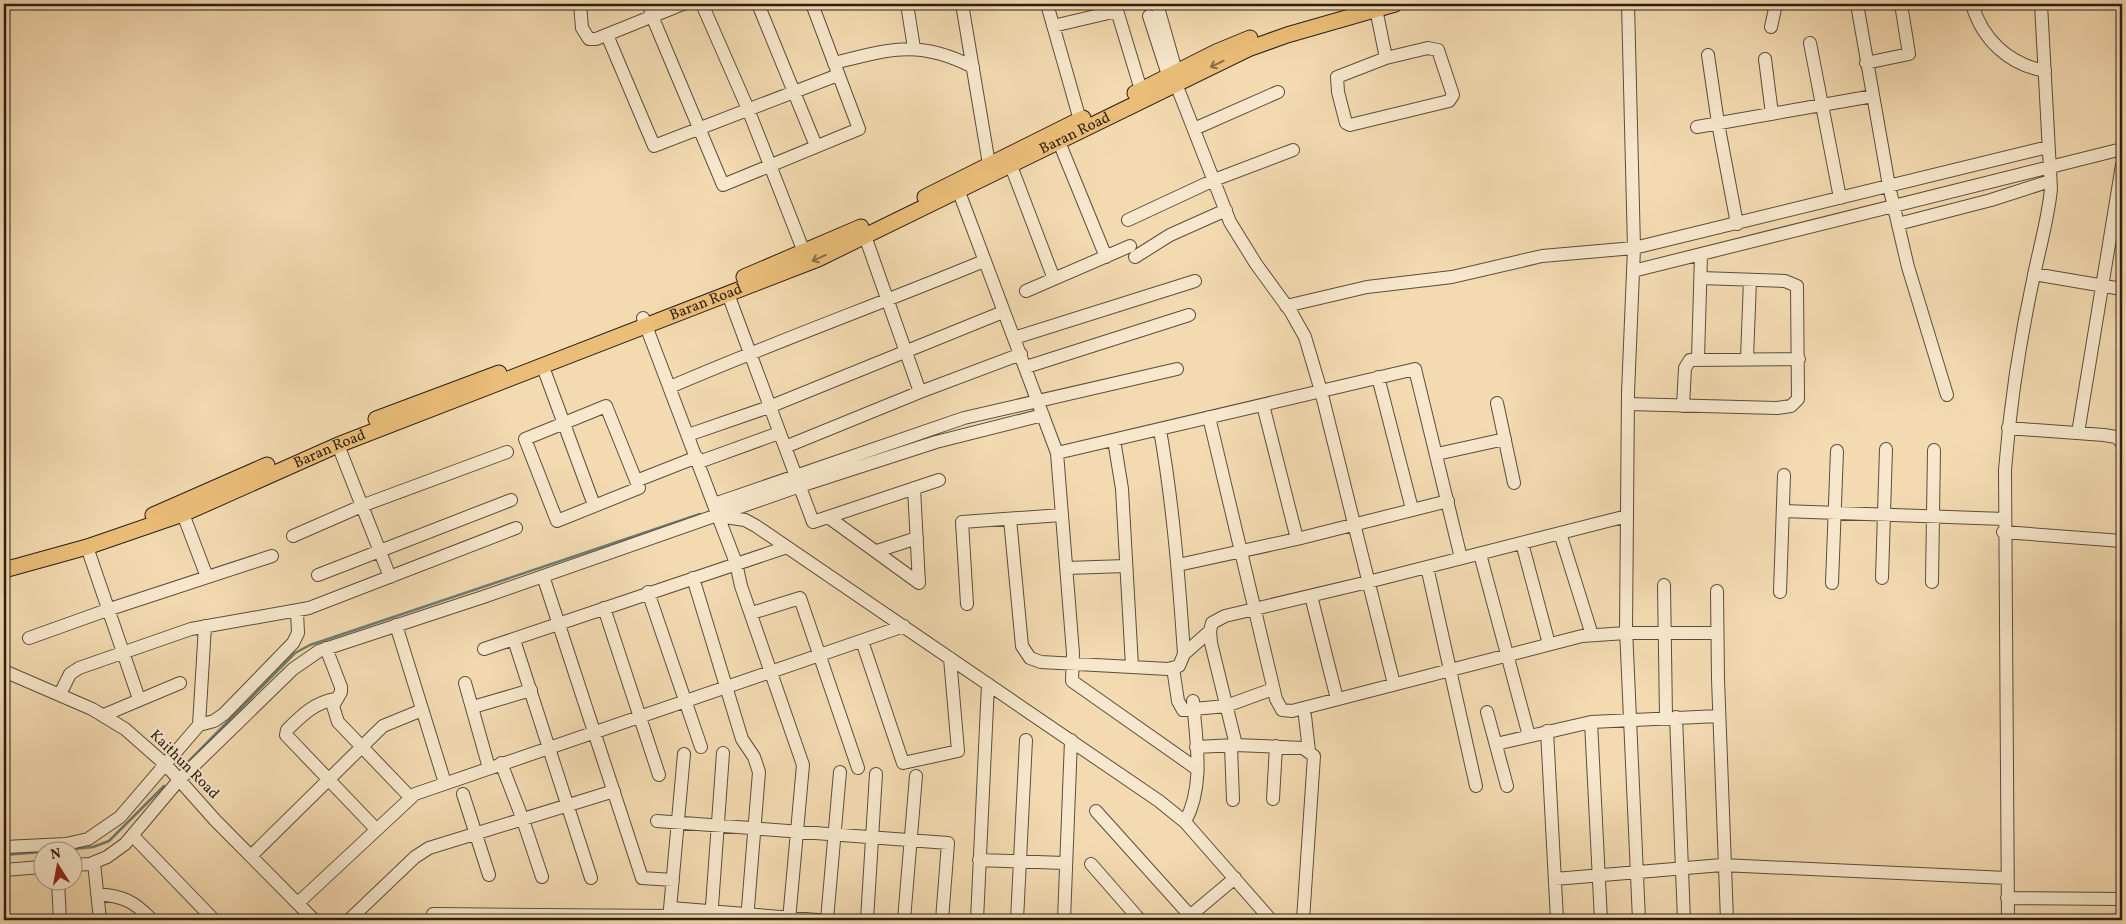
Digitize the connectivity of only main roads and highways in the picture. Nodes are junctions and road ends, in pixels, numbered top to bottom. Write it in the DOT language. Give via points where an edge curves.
graph roads {
  1 [pos="1395,4"];
  2 [pos="1370,6"];
  3 [pos="1173,77"];
  4 [pos="645,322"];
  5 [pos="258,475"];
  6 [pos="4,565"];
  1 -- 2 [label="main road, Baran Road"];
  2 -- 3 [label="main road, Baran Road"];
  3 -- 4 [label="main road, Baran Road" via="1140,90 889,216"];
  3 -- 4 [label="main road, Baran Road, one-way" via="1059,142 818,259"];
  4 -- 5 [label="main road, Baran Road" via="543,366"];
  4 -- 5 [label="main road, Baran Road" via="400,410"];
  5 -- 6 [label="main road, Baran Road" via="158,514"];
  5 -- 6 [label="main road, Baran Road" via="183,514 88,547"];
}
